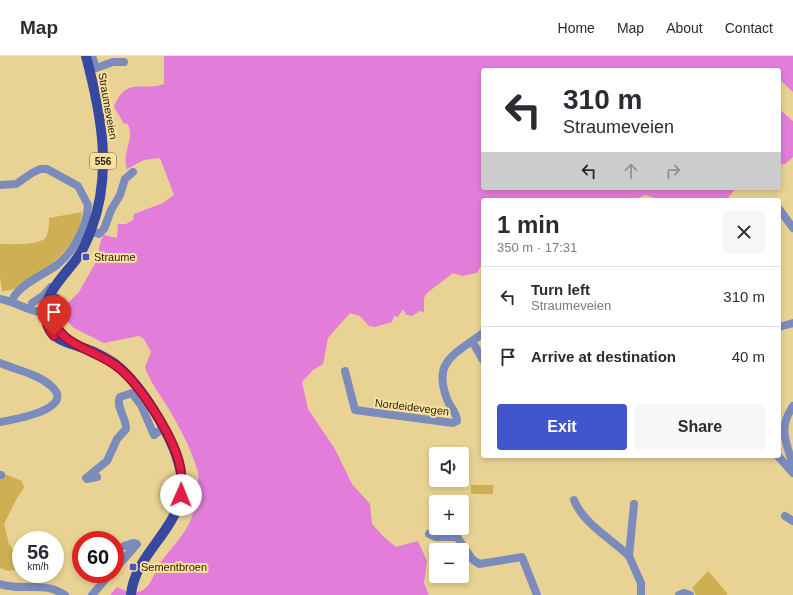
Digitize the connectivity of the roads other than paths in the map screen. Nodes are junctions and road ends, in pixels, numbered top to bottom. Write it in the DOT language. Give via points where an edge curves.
graph roads {
  1 [pos="86,56"];
  2 [pos="92,56"];
  3 [pos="124,62"];
  4 [pos="133,172"];
  5 [pos="0,185"];
  6 [pos="781,212"];
  7 [pos="793,228"];
  8 [pos="91,231"];
  9 [pos="75,261"];
  10 [pos="58,282"];
  11 [pos="0,299"];
  12 [pos="16,303"];
  13 [pos="32,303"];
  14 [pos="48,310"];
  15 [pos="793,323"];
  16 [pos="781,326"];
  17 [pos="481,334"];
  18 [pos="472,341"];
  19 [pos="481,357"];
  20 [pos="0,363"];
  21 [pos="345,371"];
  22 [pos="793,406"];
  23 [pos="0,422"];
  24 [pos="163,428"];
  25 [pos="780,458"];
  26 [pos="793,466"];
  27 [pos="793,473"];
  28 [pos="97,477"];
  29 [pos="574,500"];
  30 [pos="634,504"];
  31 [pos="785,516"];
  32 [pos="793,522"];
  33 [pos="431,535"];
  34 [pos="124,546"];
  35 [pos="629,556"];
  36 [pos="124,559"];
  37 [pos="102,583"];
  38 [pos="0,584"];
  39 [pos="131,593"];
  40 [pos="64,595"];
  41 [pos="92,595"];
  42 [pos="537,595"];
  43 [pos="641,595"];
  44 [pos="679,595"];
  45 [pos="690,595"];
  1 -- 8 [label="main road, Straumeveien / 556" via="97,98 103,150 100,197"];
  2 -- 3 [label="street" via="96,68 113,62"];
  4 -- 8 [label="street" via="125,178 104,230 99,234"];
  5 -- 12 [label="street" via="16,184 40,169 47,169 78,186 88,205 81,233 68,253 57,265 16,293"];
  6 -- 7 [label="street"];
  8 -- 9 [label="main road, Straumeveien / 556"];
  9 -- 10 [label="main road, Straumeveien / 556"];
  9 -- 14 [label="main road, Straumeveien / 556"];
  10 -- 13 [label="street, Straumeveien"];
  10 -- 14 [label="main road, Straumeveien / 556" via="52,291"];
  11 -- 12 [label="street"];
  12 -- 13 [label="street"];
  12 -- 14 [label="street"];
  13 -- 14 [label="street"];
  14 -- 24 [label="main road, Straumeveien / 556" via="57,329 67,339 107,358 128,376"];
  15 -- 16 [label="street"];
  17 -- 18 [label="street, Nordeidevegen"];
  18 -- 19 [label="street"];
  18 -- 21 [label="street, Nordeidevegen" via="449,356 442,375 442,386 448,403 457,417 457,421 453,423 355,410"];
  20 -- 23 [label="street" via="47,382 58,395 55,402 38,413"];
  22 -- 26 [label="street" via="786,418 784,431"];
  24 -- 28 [label="street" via="154,435 141,405 132,393 122,396 119,404 126,422 124,432 117,439 107,461 86,478"];
  24 -- 39 [label="main road, Straumeveien / 556" via="179,461 181,495 173,520 140,565"];
  25 -- 27 [label="street"];
  29 -- 35 [label="street" via="584,518"];
  30 -- 35 [label="street"];
  31 -- 32 [label="street"];
  33 -- 42 [label="street" via="457,537 472,559 479,564 522,557"];
  34 -- 36 [label="street" via="137,544"];
  35 -- 43 [label="street" via="641,583"];
  37 -- 41 [label="street"];
  38 -- 40 [label="street" via="6,587 49,587"];
  44 -- 45 [label="street"];
}
